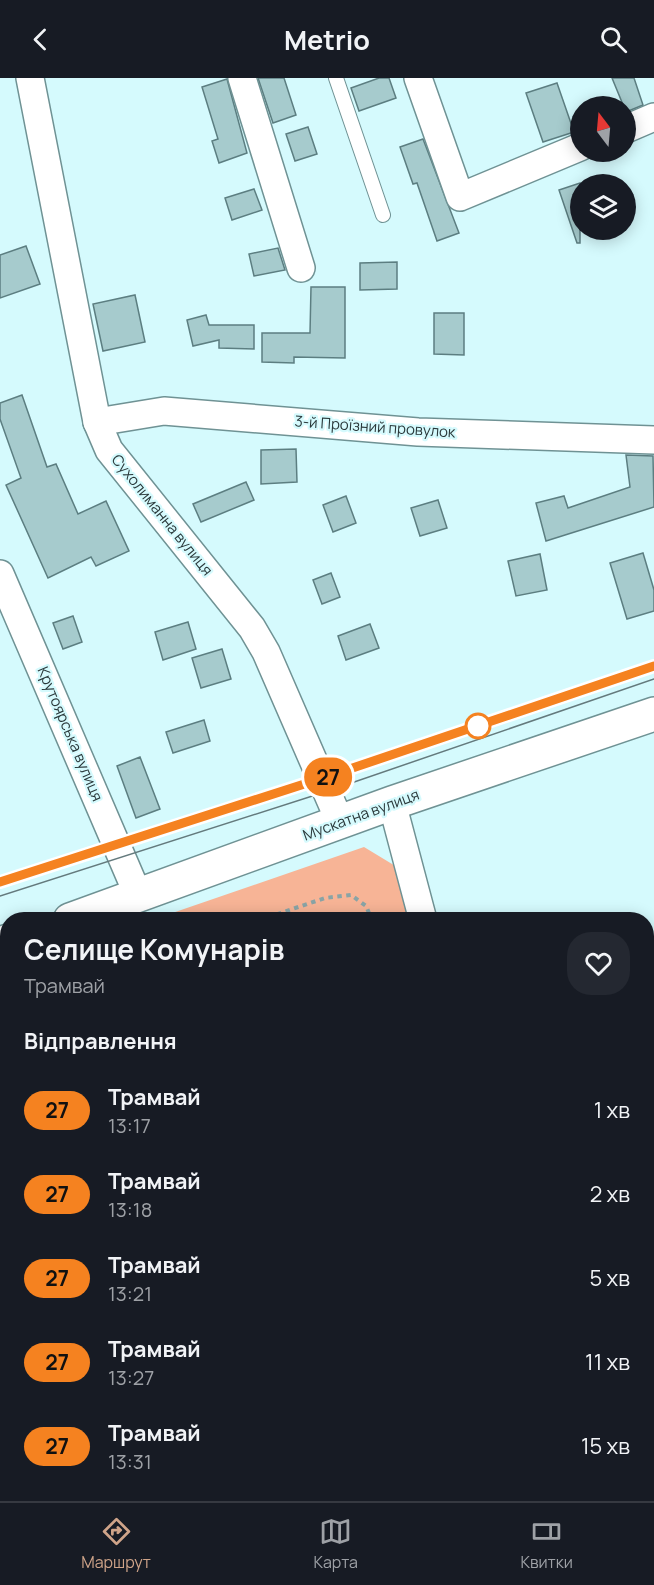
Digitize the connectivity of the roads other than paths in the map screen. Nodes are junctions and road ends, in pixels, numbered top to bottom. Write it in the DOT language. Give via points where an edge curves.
graph roads {
  1 [pos="30,78"];
  2 [pos="242,78"];
  3 [pos="336,78"];
  4 [pos="418,78"];
  5 [pos="654,117"];
  6 [pos="636,125"];
  7 [pos="570,151"];
  8 [pos="383,215"];
  9 [pos="301,268"];
  10 [pos="97,422"];
  11 [pos="654,440"];
  12 [pos="0,574"];
  13 [pos="654,714"];
  14 [pos="392,803"];
  15 [pos="340,822"];
  16 [pos="138,896"];
  17 [pos="93,912"];
  18 [pos="421,912"];
  1 -- 10 [label="street, Сухолиманна вулиця"];
  2 -- 9 [label="street"];
  3 -- 8 [label="lane"];
  4 -- 7 [label="street" via="460,197"];
  5 -- 6 [label="street"];
  10 -- 11 [label="street, 3-й Проїзний провулок" via="164,411 418,432"];
  10 -- 15 [label="street, Сухолиманна вулиця" via="109,450 252,628"];
  12 -- 16 [label="street, Крутоярська вулиця"];
  13 -- 14 [label="street, Мускатна вулиця"];
  14 -- 15 [label="street, Мускатна вулиця"];
  14 -- 18 [label="street"];
  15 -- 16 [label="street, Мускатна вулиця"];
  16 -- 17 [label="street, Мускатна вулиця"];
}
